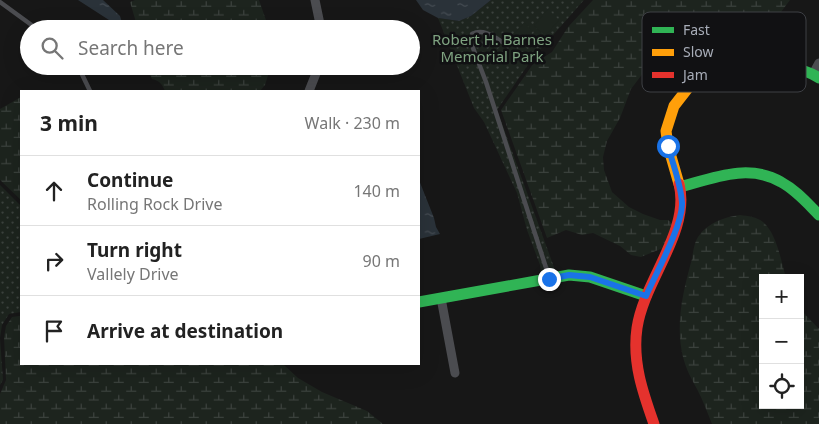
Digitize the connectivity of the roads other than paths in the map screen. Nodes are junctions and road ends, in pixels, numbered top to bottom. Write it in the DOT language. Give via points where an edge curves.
graph roads {
  1 [pos="315,0"];
  2 [pos="0,2"];
  3 [pos="25,20"];
  4 [pos="320,20"];
  5 [pos="504,43"];
  6 [pos="819,63"];
  7 [pos="82,75"];
  8 [pos="316,75"];
  9 [pos="816,76"];
  10 [pos="90,90"];
  11 [pos="310,90"];
  12 [pos="685,92"];
  13 [pos="680,187"];
  14 [pos="819,215"];
  15 [pos="549,279"];
  16 [pos="646,296"];
  17 [pos="441,298"];
  18 [pos="420,302"];
  19 [pos="455,373"];
  20 [pos="654,424"];
  1 -- 4 [label="street"];
  2 -- 3 [label="lane"];
  5 -- 15 [label="lane" via="488,33 472,34 473,48"];
  6 -- 9 [label="street"];
  7 -- 10 [label="lane"];
  8 -- 11 [label="street"];
  12 -- 13 [label="street" via="674,106 666,131"];
  13 -- 14 [label="street" via="739,172 757,173 774,178 793,190"];
  13 -- 16 [label="street" via="679,222"];
  15 -- 16 [label="street" via="569,275 590,277"];
  15 -- 17 [label="street"];
  16 -- 20 [label="street" via="637,327 636,358 641,386"];
  17 -- 18 [label="street"];
  17 -- 19 [label="street"];
}
